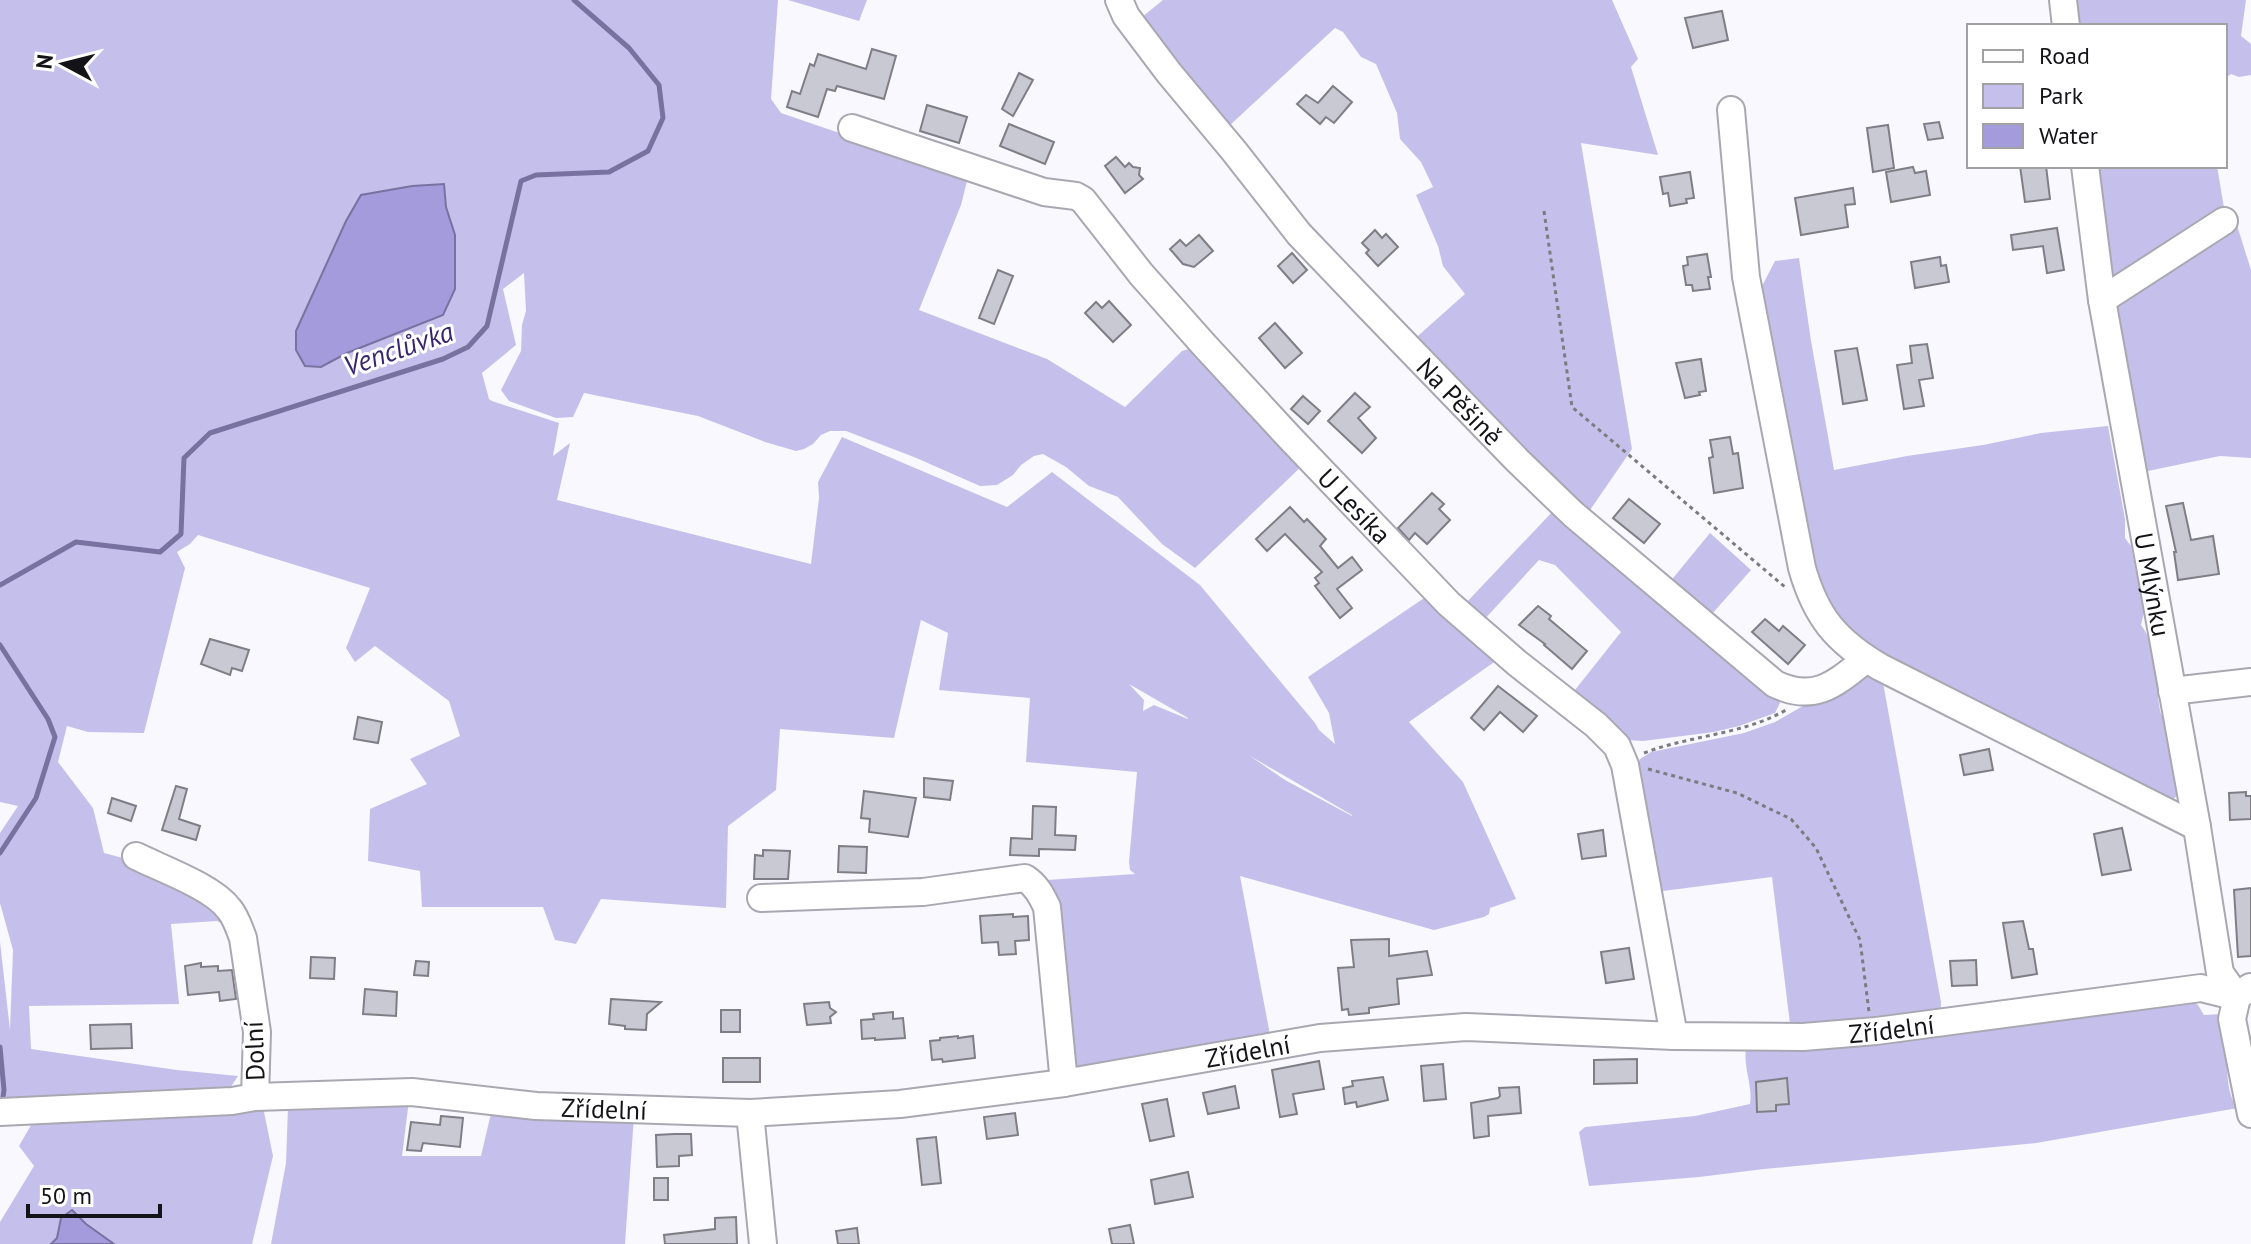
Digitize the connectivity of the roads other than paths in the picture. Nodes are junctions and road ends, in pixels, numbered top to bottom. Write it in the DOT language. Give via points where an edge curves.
graph roads {
  1 [pos="1119,0"];
  2 [pos="2063,0"];
  3 [pos="2066,24"];
  4 [pos="1731,110"];
  5 [pos="852,128"];
  6 [pos="2085,168"];
  7 [pos="2224,221"];
  8 [pos="2102,300"];
  9 [pos="1866,659"];
  10 [pos="2251,682"];
  11 [pos="2172,691"];
  12 [pos="2197,827"];
  13 [pos="136,856"];
  14 [pos="761,898"];
  15 [pos="2244,992"];
  16 [pos="1674,1036"];
  17 [pos="2244,1047"];
  18 [pos="1064,1083"];
  19 [pos="255,1097"];
  20 [pos="7,1112"];
  21 [pos="750,1113"];
  22 [pos="2251,1114"];
  23 [pos="763,1244"];
  1 -- 9 [label="street, Na Pěšině" via="1169,73 1299,234 1573,514 1775,684 1791,691 1821,690"];
  2 -- 3 [label="street"];
  4 -- 9 [label="street" via="1746,277 1802,568 1821,618"];
  5 -- 16 [label="street, U Lesíka" via="1083,200 1196,335 1449,604 1617,746"];
  6 -- 8 [label="street, U Mlýnku"];
  7 -- 8 [label="street"];
  8 -- 11 [label="street, U Mlýnku"];
  9 -- 12 [label="street"];
  10 -- 11 [label="street"];
  11 -- 12 [label="street, U Mlýnku"];
  12 -- 15 [label="street, U Mlýnku" via="2220,973"];
  13 -- 19 [label="street, Dolní" via="214,894 239,928 257,1032"];
  14 -- 18 [label="street" via="923,892 1025,878 1047,907"];
  15 -- 16 [label="street, Zřídelní" via="2201,988 1803,1037"];
  15 -- 17 [label="street" via="2232,1019"];
  16 -- 18 [label="street, Zřídelní" via="1466,1027 1334,1037"];
  17 -- 22 [label="street"];
  18 -- 21 [label="street, Zřídelní" via="900,1104"];
  19 -- 20 [label="street, Dolní"];
  19 -- 21 [label="street, Zřídelní" via="412,1092 536,1106"];
  21 -- 23 [label="street"];
}
